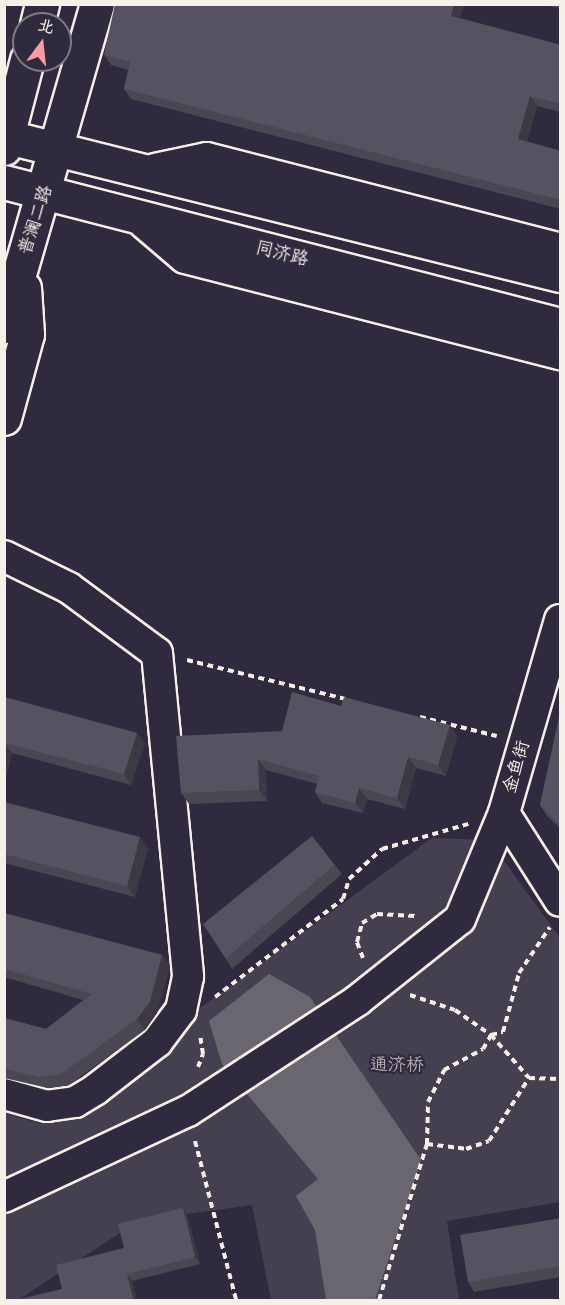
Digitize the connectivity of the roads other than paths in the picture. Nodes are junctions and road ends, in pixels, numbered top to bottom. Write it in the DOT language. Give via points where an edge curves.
graph roads {
  1 [pos="97,4"];
  2 [pos="24,72"];
  3 [pos="6,140"];
  4 [pos="59,149"];
  5 [pos="149,172"];
  6 [pos="4,182"];
  7 [pos="45,192"];
  8 [pos="139,217"];
  9 [pos="561,250"];
  10 [pos="22,263"];
  11 [pos="561,274"];
  12 [pos="561,325"];
  13 [pos="4,326"];
  14 [pos="561,352"];
  15 [pos="4,418"];
  16 [pos="4,556"];
  17 [pos="561,620"];
  18 [pos="504,813"];
  19 [pos="558,911"];
  20 [pos="4,1094"];
  21 [pos="4,1197"];
  1 -- 4 [label="main road, 普澜二路"];
  2 -- 3 [label="main road"];
  3 -- 4 [label="main road"];
  4 -- 5 [label="main road"];
  4 -- 7 [label="main road, 普澜二路"];
  5 -- 9 [label="main road" via="206,159"];
  5 -- 11 [label="main road"];
  6 -- 7 [label="main road, 同济路"];
  7 -- 8 [label="main road, 同济路"];
  7 -- 10 [label="main road, 普澜二路"];
  8 -- 12 [label="main road, 同济路"];
  8 -- 14 [label="main road" via="185,255"];
  10 -- 13 [label="main road, 普澜二路"];
  10 -- 15 [label="main road" via="27,334"];
  16 -- 20 [label="street" via="69,588 157,653 188,977 181,1010 157,1042 75,1102 47,1106"];
  17 -- 18 [label="street, 金鱼街"];
  18 -- 19 [label="street, 金鱼街"];
  18 -- 21 [label="street" via="460,919 365,995 183,1114"];
}
